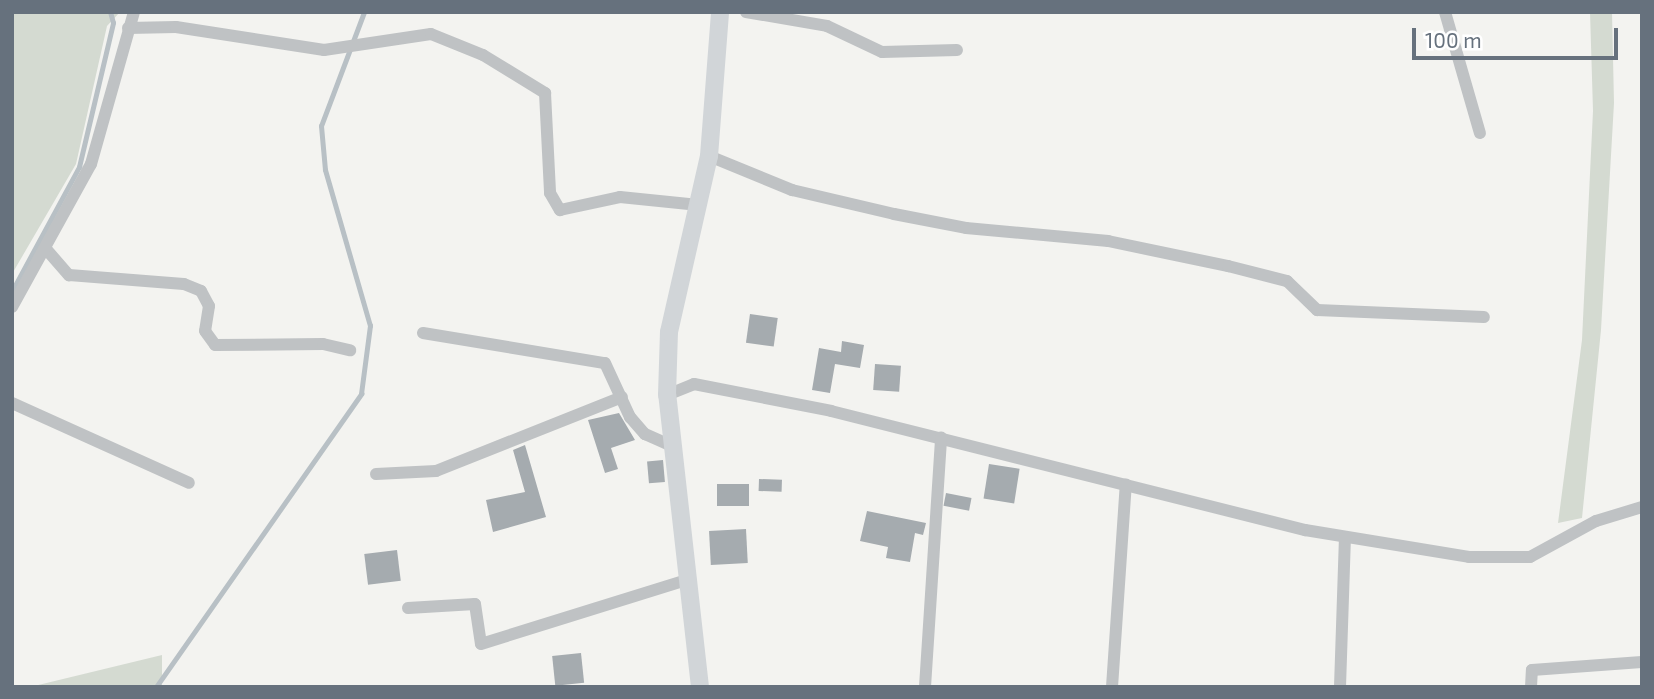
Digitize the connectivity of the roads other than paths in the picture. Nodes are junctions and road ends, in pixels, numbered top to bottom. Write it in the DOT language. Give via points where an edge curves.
graph roads {
  1 [pos="134,12"];
  2 [pos="720,12"];
  3 [pos="746,12"];
  4 [pos="1445,12"];
  5 [pos="128,28"];
  6 [pos="957,50"];
  7 [pos="1480,133"];
  8 [pos="709,156"];
  9 [pos="699,205"];
  10 [pos="46,249"];
  11 [pos="12,307"];
  12 [pos="1484,317"];
  13 [pos="423,333"];
  14 [pos="350,350"];
  15 [pos="667,395"];
  16 [pos="622,397"];
  17 [pos="12,403"];
  18 [pos="941,439"];
  19 [pos="674,447"];
  20 [pos="376,474"];
  21 [pos="188,483"];
  22 [pos="1126,484"];
  23 [pos="1642,507"];
  24 [pos="1345,537"];
  25 [pos="690,579"];
  26 [pos="408,608"];
  27 [pos="1642,662"];
  28 [pos="700,687"];
  29 [pos="925,687"];
  30 [pos="1112,687"];
  31 [pos="1340,687"];
  32 [pos="1531,687"];
  1 -- 5 [label="street"];
  2 -- 8 [label="main road"];
  3 -- 6 [label="street" via="827,26 882,52"];
  4 -- 7 [label="street"];
  5 -- 9 [label="street" via="176,27 324,50 431,34 483,55 545,93 550,193 560,210 620,197"];
  5 -- 10 [label="street" via="91,164"];
  8 -- 9 [label="main road"];
  8 -- 12 [label="street" via="792,190 894,214 966,228 1108,241 1228,265 1287,281 1317,310"];
  9 -- 15 [label="main road" via="669,332"];
  10 -- 11 [label="street"];
  10 -- 14 [label="street" via="69,275 184,284 201,291 209,306 205,331 215,345 323,344"];
  13 -- 16 [label="street" via="605,363"];
  15 -- 18 [label="street" via="694,384"];
  15 -- 19 [label="main road"];
  16 -- 19 [label="street" via="645,434"];
  16 -- 20 [label="street" via="436,471"];
  17 -- 21 [label="street"];
  18 -- 22 [label="street"];
  18 -- 29 [label="street"];
  19 -- 25 [label="main road"];
  22 -- 24 [label="street"];
  22 -- 30 [label="street"];
  23 -- 24 [label="street" via="1596,521 1530,557 1469,557"];
  24 -- 31 [label="street"];
  25 -- 26 [label="street" via="481,644 475,604"];
  25 -- 28 [label="main road"];
  27 -- 32 [label="street" via="1532,670"];
}
